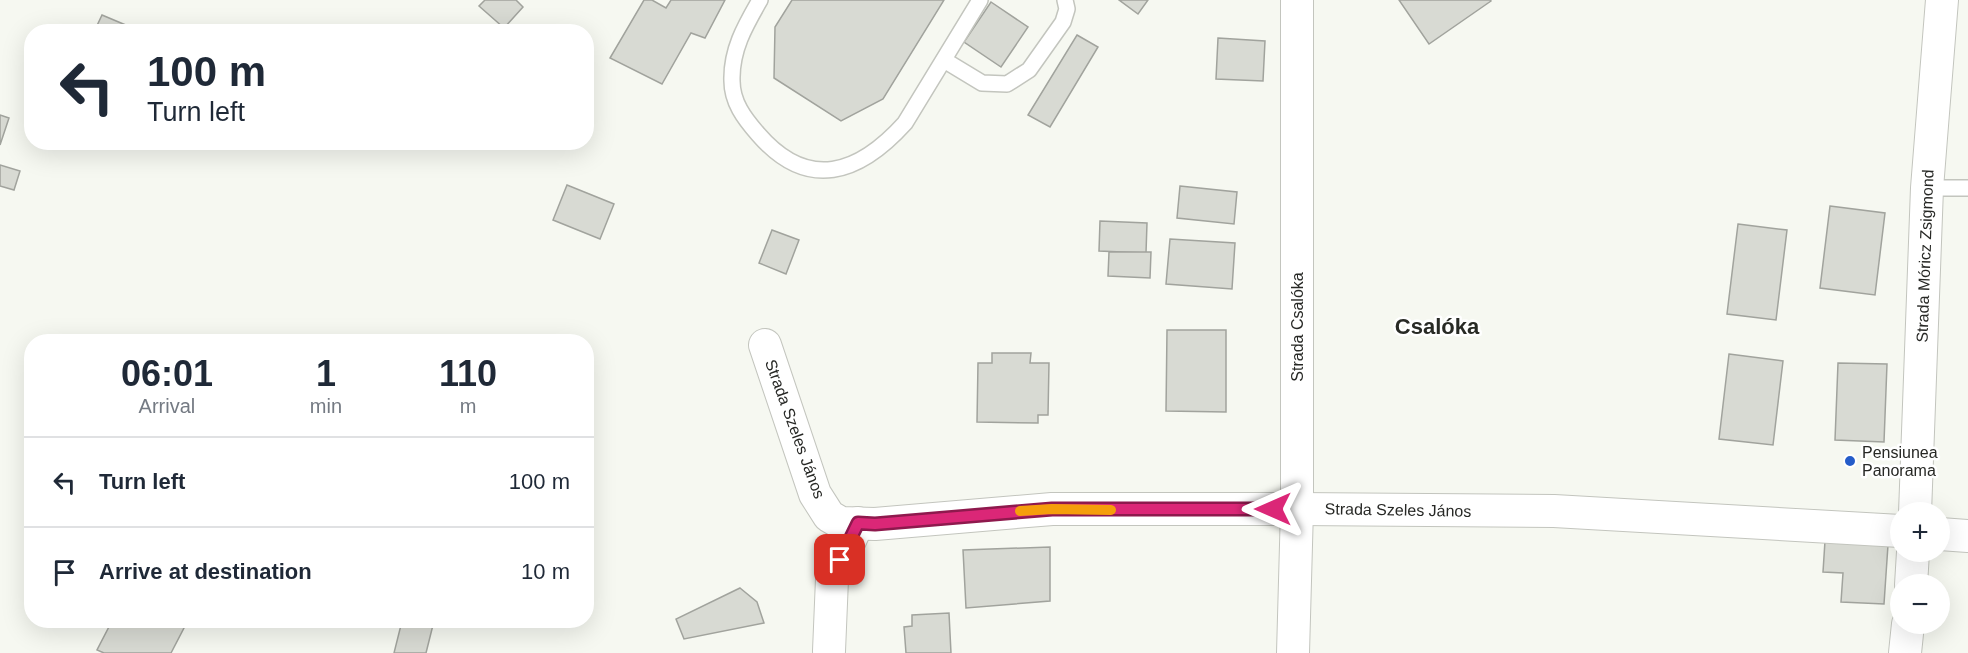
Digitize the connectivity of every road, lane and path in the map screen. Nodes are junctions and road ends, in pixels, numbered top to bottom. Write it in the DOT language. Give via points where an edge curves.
graph roads {
  1 [pos="760,0"];
  2 [pos="980,0"];
  3 [pos="1065,0"];
  4 [pos="1297,0"];
  5 [pos="1942,0"];
  6 [pos="944,60"];
  7 [pos="1927,188"];
  8 [pos="1968,188"];
  9 [pos="765,345"];
  10 [pos="1915,502"];
  11 [pos="1297,509"];
  12 [pos="858,523"];
  13 [pos="1890,530"];
  14 [pos="1950,535"];
  15 [pos="1968,536"];
  16 [pos="1907,634"];
  17 [pos="829,651"];
  18 [pos="1293,653"];
  19 [pos="1905,653"];
  1 -- 6 [label="lane" via="735,49 734,96 741,112 764,141 795,163 811,169 844,168 877,151 905,123"];
  2 -- 6 [label="lane"];
  3 -- 6 [label="lane" via="1063,22 1029,70 1013,81 982,83"];
  4 -- 11 [label="street, Strada Csalóka"];
  5 -- 7 [label="street, Strada Móricz Zsigmond"];
  7 -- 8 [label="lane"];
  7 -- 10 [label="street, Strada Móricz Zsigmond"];
  9 -- 12 [label="street, Strada Szeles János" via="815,494 829,516 841,523"];
  11 -- 12 [label="street, Strada Szeles János" via="1052,509"];
  11 -- 13 [label="street, Strada Szeles János" via="1554,512"];
  11 -- 18 [label="street, Strada Csalóka"];
  12 -- 17 [label="street" via="832,579"];
  14 -- 15 [label="street"];
  16 -- 19 [label="street"];
}
